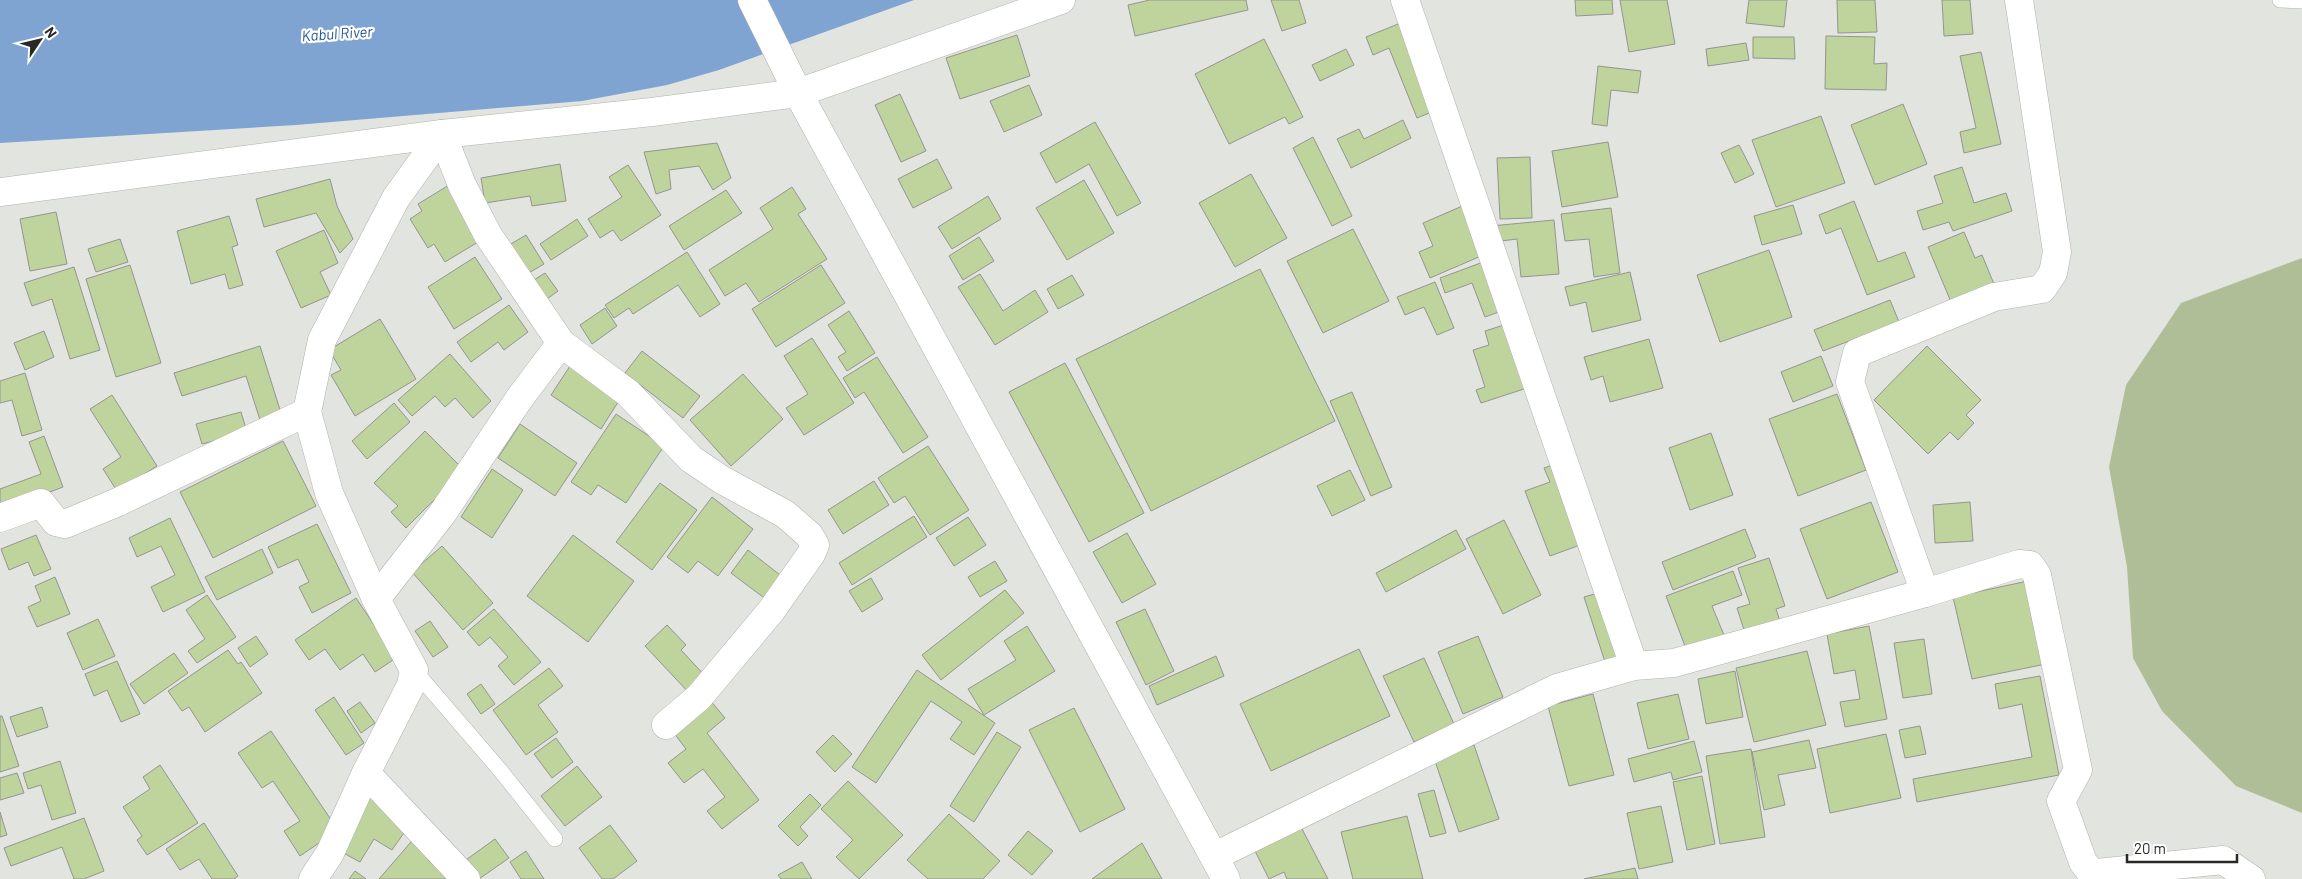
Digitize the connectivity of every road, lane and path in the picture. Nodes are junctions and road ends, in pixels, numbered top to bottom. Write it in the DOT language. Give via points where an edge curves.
graph roads {
  1 [pos="752,0"];
  2 [pos="1061,0"];
  3 [pos="1405,0"];
  4 [pos="2019,0"];
  5 [pos="2280,0"];
  6 [pos="2302,1"];
  7 [pos="798,93"];
  8 [pos="442,134"];
  9 [pos="0,192"];
  10 [pos="561,343"];
  11 [pos="307,412"];
  12 [pos="0,518"];
  13 [pos="1925,593"];
  14 [pos="376,599"];
  15 [pos="1634,666"];
  16 [pos="414,670"];
  17 [pos="666,725"];
  18 [pos="366,773"];
  19 [pos="555,839"];
  20 [pos="1221,868"];
  21 [pos="313,879"];
  22 [pos="466,879"];
  23 [pos="2251,879"];
  1 -- 7 [label="street"];
  2 -- 7 [label="street"];
  3 -- 15 [label="street"];
  4 -- 13 [label="street" via="2057,252 2053,273 2042,289 1994,297 1857,353 1850,382"];
  5 -- 6 [label="lane"];
  7 -- 8 [label="street"];
  7 -- 20 [label="street"];
  8 -- 9 [label="street"];
  8 -- 10 [label="street" via="462,185 488,235"];
  8 -- 11 [label="street" via="396,198 322,340"];
  10 -- 14 [label="street" via="442,514"];
  10 -- 17 [label="street" via="628,393 691,459 785,514 815,545 771,611 699,697"];
  11 -- 12 [label="street" via="65,524 56,522 41,503"];
  11 -- 14 [label="street" via="329,493"];
  13 -- 15 [label="street" via="1674,663"];
  13 -- 23 [label="street" via="2019,564 2030,564 2037,575 2078,770 2061,801 2083,862 2089,870 2097,874 2223,860"];
  14 -- 16 [label="street"];
  15 -- 20 [label="street" via="1558,688"];
  16 -- 18 [label="street" via="411,686"];
  16 -- 19 [label="lane"];
  18 -- 21 [label="street" via="330,853"];
  18 -- 22 [label="street"];
}
